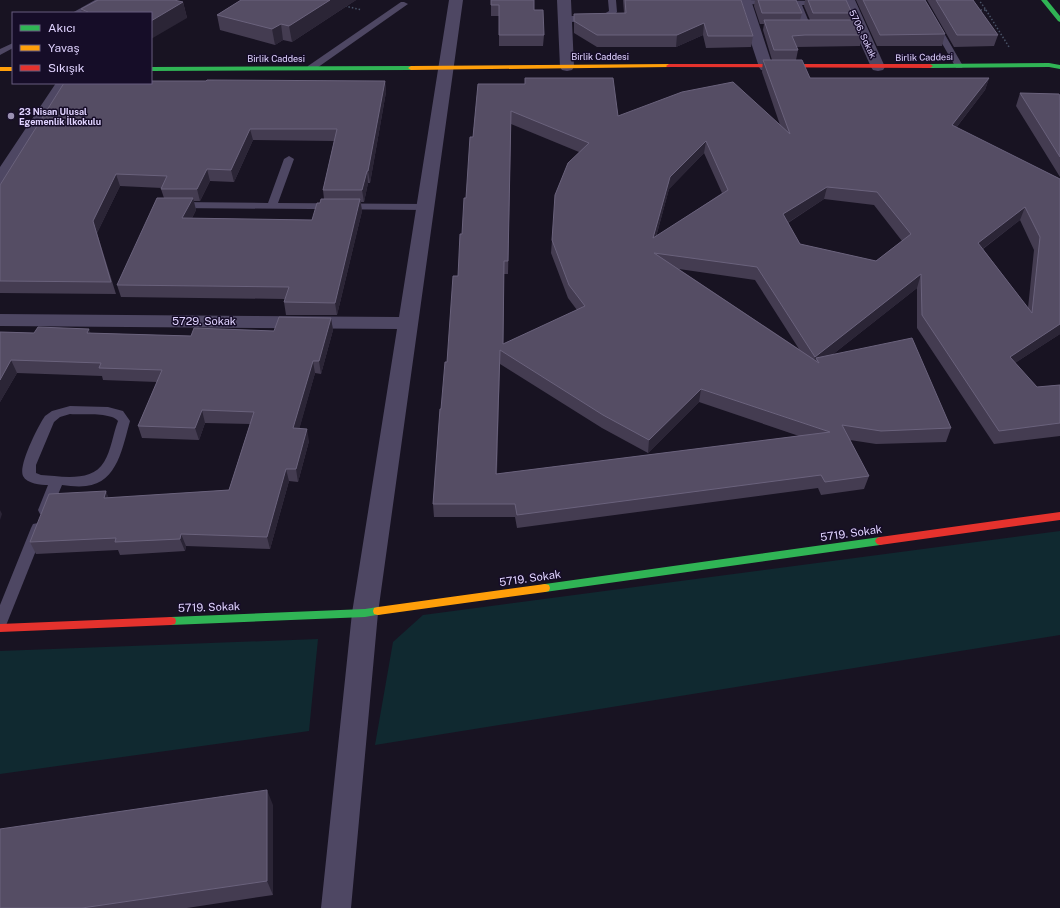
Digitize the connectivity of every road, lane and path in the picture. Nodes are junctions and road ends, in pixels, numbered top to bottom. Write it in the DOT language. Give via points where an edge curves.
graph roads {
  1 [pos="101,0"];
  2 [pos="456,0"];
  3 [pos="564,0"];
  4 [pos="612,0"];
  5 [pos="921,0"];
  6 [pos="979,0"];
  7 [pos="1044,0"];
  8 [pos="744,1"];
  9 [pos="797,1"];
  10 [pos="843,2"];
  11 [pos="404,4"];
  12 [pos="344,5"];
  13 [pos="971,10"];
  14 [pos="986,10"];
  15 [pos="78,12"];
  16 [pos="386,16"];
  17 [pos="564,18"];
  18 [pos="1060,20"];
  19 [pos="807,27"];
  20 [pos="12,46"];
  21 [pos="1010,48"];
  22 [pos="0,52"];
  23 [pos="1060,63"];
  24 [pos="1049,65"];
  25 [pos="959,66"];
  26 [pos="567,67"];
  27 [pos="766,67"];
  28 [pos="878,67"];
  29 [pos="1060,67"];
  30 [pos="311,68"];
  31 [pos="446,68"];
  32 [pos="0,69"];
  33 [pos="12,69"];
  34 [pos="152,69"];
  35 [pos="62,84"];
  36 [pos="289,159"];
  37 [pos="0,179"];
  38 [pos="172,205"];
  39 [pos="272,206"];
  40 [pos="426,207"];
  41 [pos="0,320"];
  42 [pos="409,323"];
  43 [pos="57,480"];
  44 [pos="1060,516"];
  45 [pos="365,613"];
  46 [pos="0,623"];
  47 [pos="0,628"];
  48 [pos="336,908"];
  1 -- 15 [label="lane"];
  2 -- 31 [label="street"];
  3 -- 17 [label="street"];
  4 -- 17 [label="lane" via="613,12 609,16 597,19"];
  5 -- 25 [label="lane"];
  6 -- 14 [label="path"];
  7 -- 18 [label="street"];
  8 -- 9 [label="lane"];
  8 -- 27 [label="street" via="757,27"];
  9 -- 10 [label="lane"];
  9 -- 19 [label="lane"];
  10 -- 28 [label="street, 5706. Sokak"];
  11 -- 16 [label="lane"];
  12 -- 16 [label="path"];
  13 -- 14 [label="path"];
  14 -- 21 [label="path"];
  16 -- 30 [label="lane"];
  17 -- 26 [label="street"];
  20 -- 22 [label="lane"];
  23 -- 24 [label="street, Birlik Caddesi"];
  24 -- 25 [label="street, Birlik Caddesi"];
  24 -- 29 [label="street, Birlik Caddesi"];
  25 -- 28 [label="street, Birlik Caddesi"];
  26 -- 27 [label="street, Birlik Caddesi"];
  26 -- 31 [label="street, Birlik Caddesi"];
  27 -- 28 [label="street, Birlik Caddesi"];
  30 -- 31 [label="street, Birlik Caddesi"];
  30 -- 34 [label="street, Birlik Caddesi"];
  31 -- 40 [label="street"];
  32 -- 33 [label="street"];
  35 -- 37 [label="street"];
  36 -- 39 [label="lane"];
  38 -- 39 [label="lane"];
  39 -- 40 [label="lane"];
  40 -- 42 [label="street"];
  41 -- 42 [label="street, 5729. Sokak"];
  42 -- 45 [label="street"];
  43 -- 43 [label="lane" via="87,481 102,474 110,464 124,421 119,414 108,411 70,410 49,419 29,465 30,474 40,480"];
  43 -- 46 [label="lane"];
  44 -- 45 [label="street, 5719. Sokak"];
  45 -- 47 [label="street, 5719. Sokak"];
  45 -- 48 [label="street"];
}
